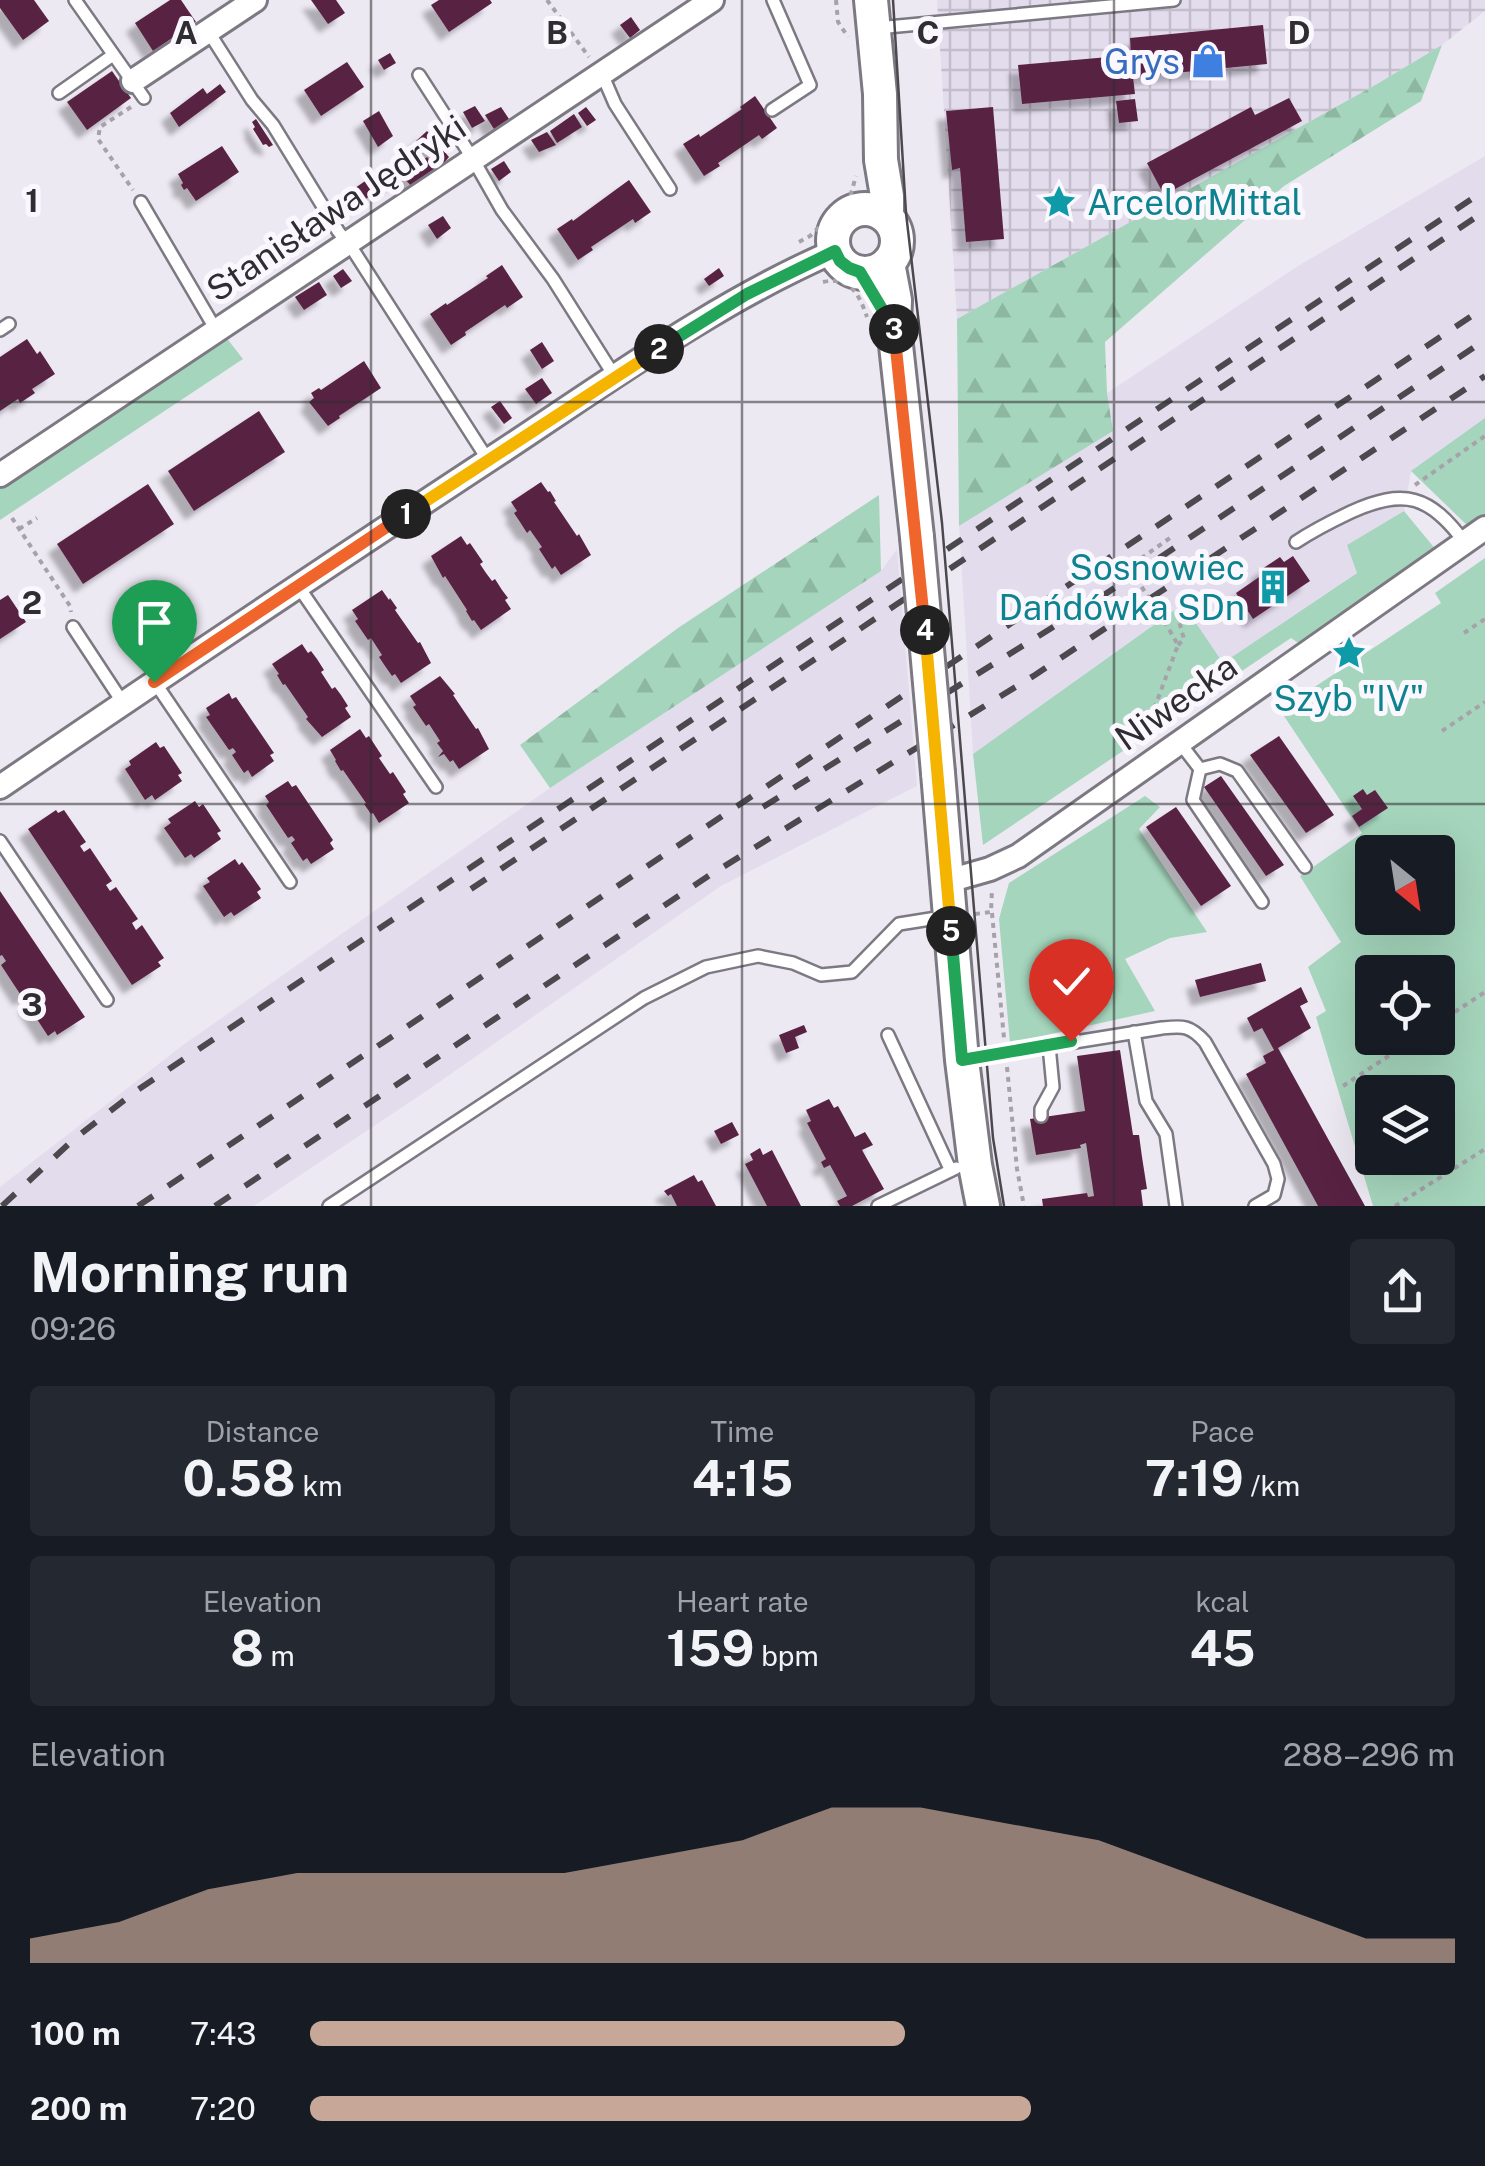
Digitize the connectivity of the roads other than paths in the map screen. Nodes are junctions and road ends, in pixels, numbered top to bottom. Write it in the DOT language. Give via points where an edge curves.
graph roads {
  1 [pos="75,0"];
  2 [pos="254,0"];
  3 [pos="712,0"];
  4 [pos="773,0"];
  5 [pos="1174,0"];
  6 [pos="1074,4"];
  7 [pos="865,26"];
  8 [pos="208,30"];
  9 [pos="113,54"];
  10 [pos="419,74"];
  11 [pos="602,74"];
  12 [pos="138,89"];
  13 [pos="59,93"];
  14 [pos="772,110"];
  15 [pos="473,159"];
  16 [pos="670,189"];
  17 [pos="141,202"];
  18 [pos="873,214"];
  19 [pos="348,244"];
  20 [pos="861,262"];
  21 [pos="216,330"];
  22 [pos="615,377"];
  23 [pos="488,460"];
  24 [pos="4,464"];
  25 [pos="1485,528"];
  26 [pos="1296,542"];
  27 [pos="1465,542"];
  28 [pos="298,586"];
  29 [pos="73,627"];
  30 [pos="154,682"];
  31 [pos="123,703"];
  32 [pos="1180,743"];
  33 [pos="1200,769"];
  34 [pos="0,786"];
  35 [pos="436,786"];
  36 [pos="0,841"];
  37 [pos="1305,868"];
  38 [pos="948,881"];
  39 [pos="290,882"];
  40 [pos="1262,902"];
  41 [pos="950,916"];
  42 [pos="107,1000"];
  43 [pos="1134,1032"];
  44 [pos="888,1035"];
  45 [pos="1049,1046"];
  46 [pos="962,1060"];
  47 [pos="1041,1116"];
  48 [pos="962,1167"];
  49 [pos="328,1206"];
  50 [pos="878,1206"];
  51 [pos="983,1206"];
  52 [pos="1176,1206"];
  53 [pos="1254,1206"];
  1 -- 9 [label="lane"];
  2 -- 8 [label="street"];
  3 -- 11 [label="street, Stanisława Jędryki"];
  4 -- 14 [label="lane" via="810,85"];
  5 -- 6 [label="lane"];
  6 -- 7 [label="lane"];
  7 -- 18 [label="main road" via="880,94 870,161 887,196"];
  8 -- 12 [label="street"];
  8 -- 19 [label="lane"];
  9 -- 12 [label="lane"];
  9 -- 13 [label="lane"];
  10 -- 15 [label="lane"];
  11 -- 15 [label="street, Stanisława Jędryki"];
  11 -- 16 [label="lane"];
  15 -- 19 [label="street, Stanisława Jędryki"];
  15 -- 22 [label="lane"];
  17 -- 21 [label="lane"];
  18 -- 20 [label="main road" via="892,224 894,253"];
  18 -- 20 [label="main road" via="850,212 834,233"];
  19 -- 21 [label="street, Stanisława Jędryki"];
  19 -- 23 [label="lane"];
  20 -- 22 [label="street" via="747,294"];
  20 -- 38 [label="main road, bridge" via="896,300"];
  21 -- 24 [label="street, Stanisława Jędryki"];
  22 -- 23 [label="street"];
  23 -- 28 [label="street"];
  25 -- 27 [label="street, Niwecka"];
  26 -- 27 [label="lane" via="1388,498 1421,502"];
  27 -- 32 [label="street, Niwecka"];
  28 -- 30 [label="street"];
  28 -- 35 [label="lane"];
  29 -- 31 [label="lane"];
  30 -- 31 [label="street"];
  30 -- 39 [label="lane"];
  31 -- 34 [label="street"];
  32 -- 33 [label="lane"];
  32 -- 38 [label="street, Niwecka" via="1018,856"];
  33 -- 37 [label="lane" via="1220,764 1238,770"];
  33 -- 40 [label="lane" via="1193,800"];
  36 -- 42 [label="lane"];
  38 -- 41 [label="main road"];
  41 -- 46 [label="main road"];
  41 -- 49 [label="lane" via="899,924 852,972 822,975 758,956 706,967 644,998"];
  43 -- 45 [label="lane"];
  43 -- 52 [label="lane" via="1146,1101 1166,1134"];
  43 -- 53 [label="lane" via="1182,1026 1205,1042 1274,1164 1274,1194"];
  44 -- 48 [label="lane"];
  45 -- 46 [label="lane"];
  45 -- 47 [label="lane" via="1053,1087"];
  46 -- 48 [label="main road"];
  48 -- 50 [label="lane"];
  48 -- 51 [label="main road"];
}
